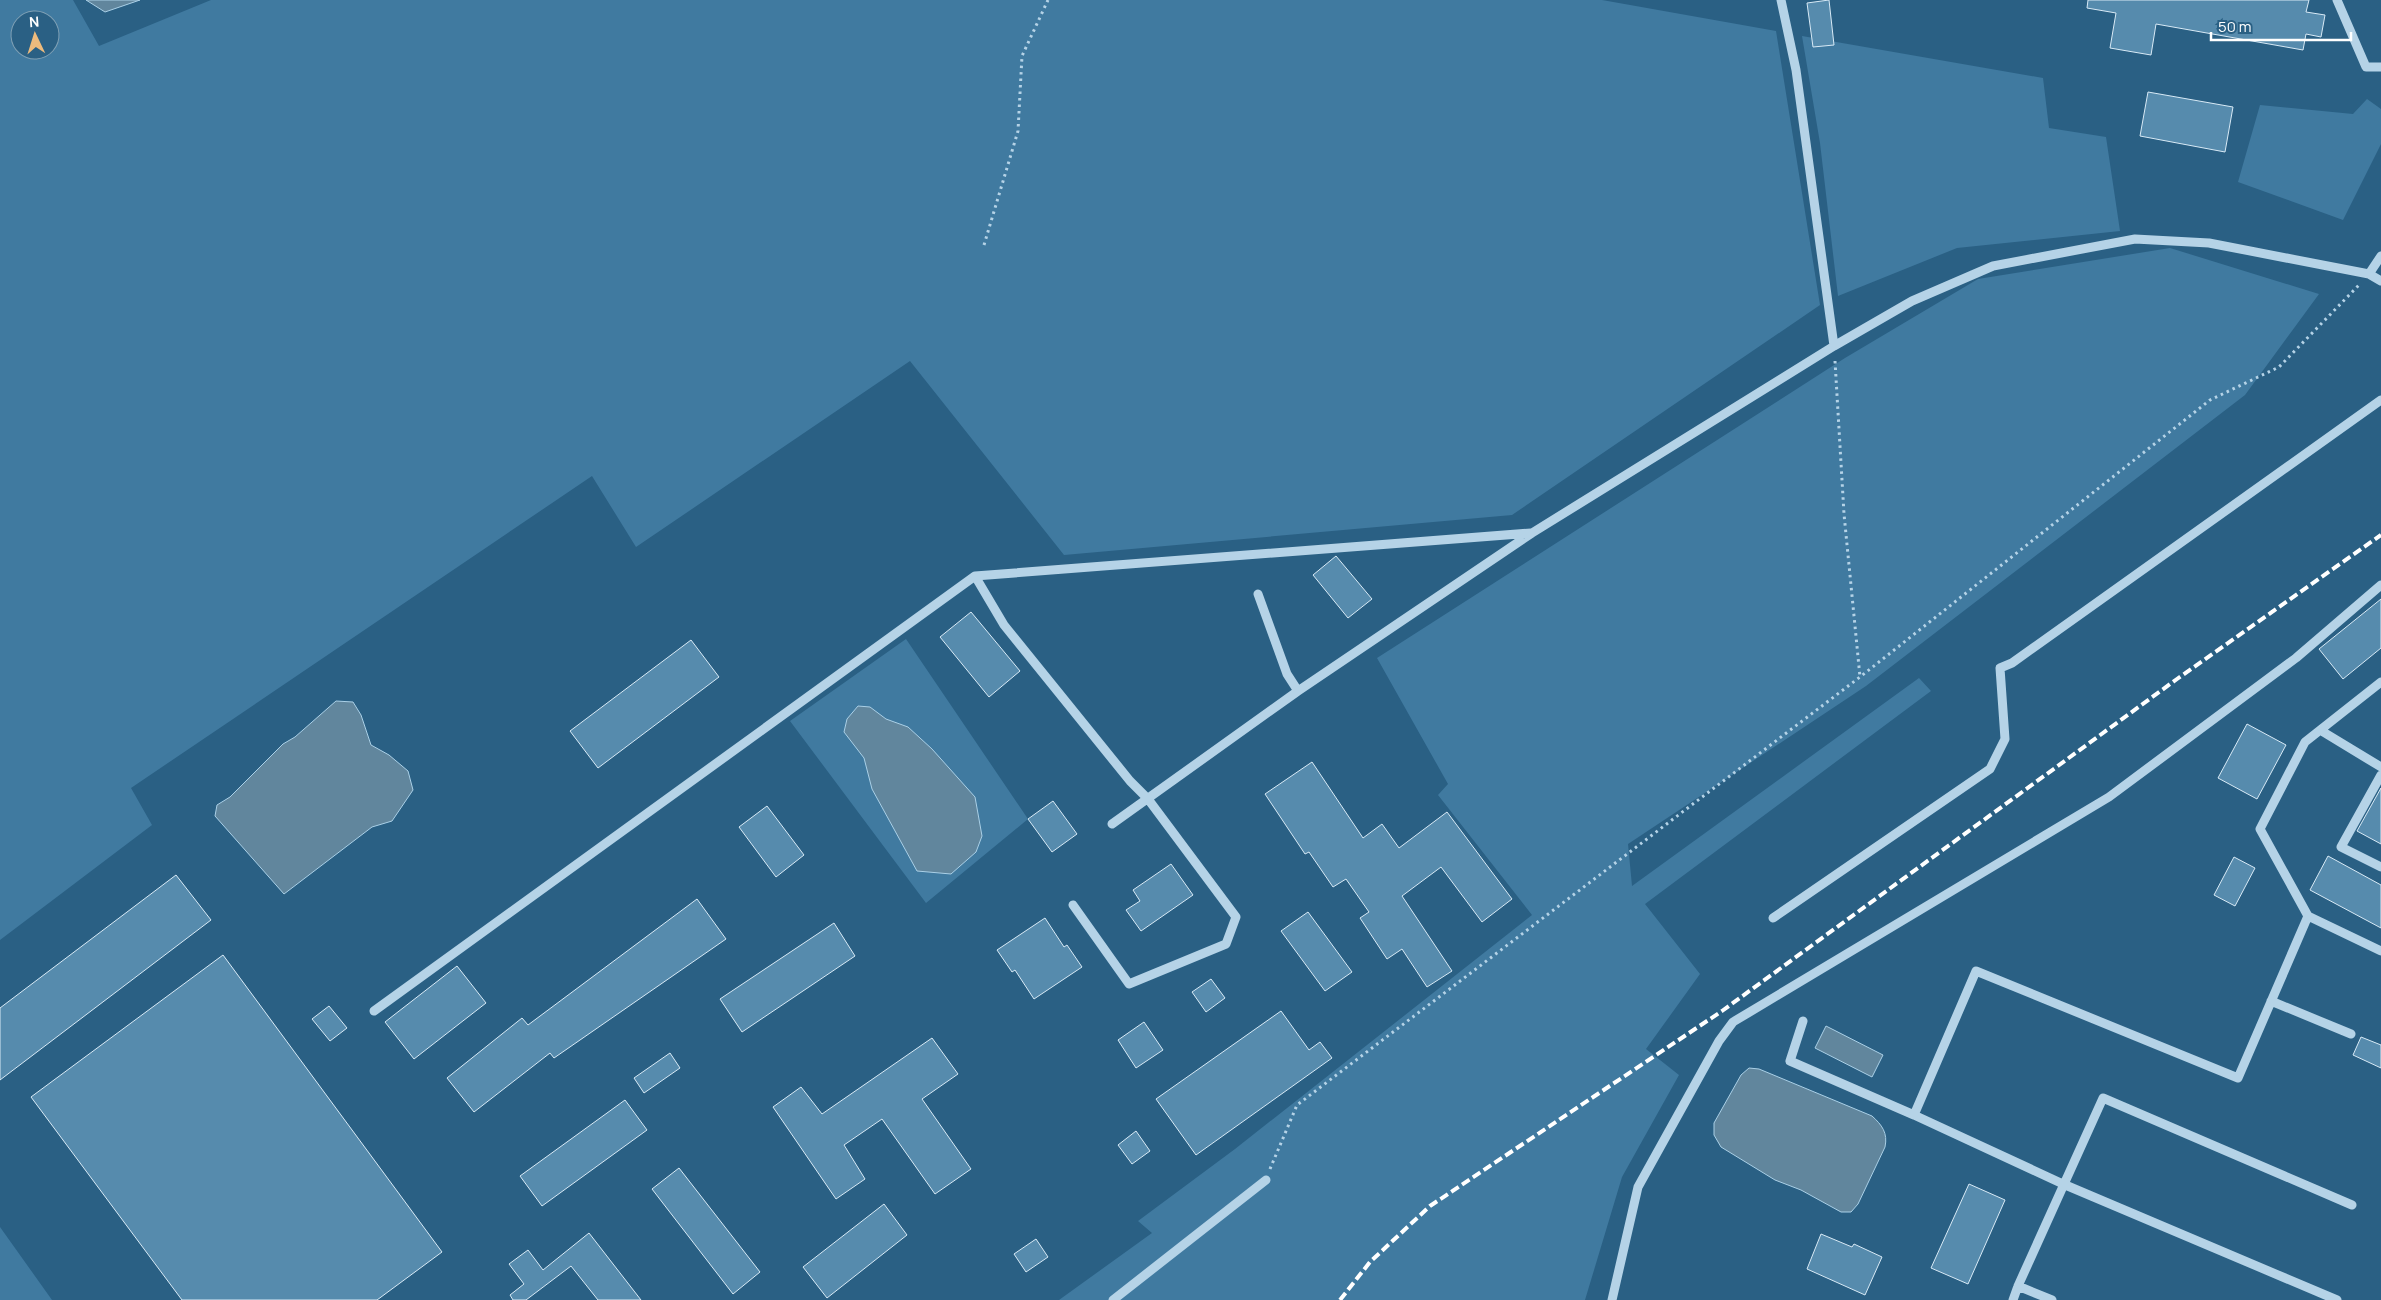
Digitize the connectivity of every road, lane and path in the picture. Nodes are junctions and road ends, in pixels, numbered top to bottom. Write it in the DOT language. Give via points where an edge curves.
graph roads {
  1 [pos="1048,0"];
  2 [pos="1780,0"];
  3 [pos="2337,0"];
  4 [pos="2381,67"];
  5 [pos="984,245"];
  6 [pos="2381,256"];
  7 [pos="2369,274"];
  8 [pos="2381,281"];
  9 [pos="1834,346"];
  10 [pos="2381,400"];
  11 [pos="1532,533"];
  12 [pos="976,576"];
  13 [pos="2381,585"];
  14 [pos="1258,594"];
  15 [pos="1860,677"];
  16 [pos="2381,682"];
  17 [pos="1298,691"];
  18 [pos="2320,730"];
  19 [pos="2381,767"];
  20 [pos="2381,775"];
  21 [pos="1148,799"];
  22 [pos="1112,824"];
  23 [pos="2381,867"];
  24 [pos="1073,905"];
  25 [pos="2308,916"];
  26 [pos="1773,918"];
  27 [pos="2381,951"];
  28 [pos="2271,1001"];
  29 [pos="374,1011"];
  30 [pos="1804,1021"];
  31 [pos="2350,1034"];
  32 [pos="1914,1115"];
  33 [pos="1266,1180"];
  34 [pos="2063,1184"];
  35 [pos="2352,1206"];
  36 [pos="2018,1286"];
  37 [pos="1113,1300"];
  38 [pos="1612,1300"];
  39 [pos="2013,1300"];
  40 [pos="2052,1300"];
  41 [pos="2336,1300"];
  1 -- 5 [label="path" via="1022,56 1018,131"];
  2 -- 9 [label="street" via="1796,70"];
  3 -- 4 [label="street" via="2366,66"];
  6 -- 7 [label="street"];
  7 -- 8 [label="street"];
  7 -- 9 [label="street" via="2209,243 2135,239 1992,266 1912,301"];
  7 -- 15 [label="path" via="2279,368 2210,400"];
  9 -- 11 [label="street"];
  9 -- 15 [label="path" via="1844,514"];
  10 -- 26 [label="street" via="2020,657 2000,668 2005,739 1990,769"];
  11 -- 12 [label="street"];
  11 -- 17 [label="street"];
  12 -- 21 [label="street" via="1004,625"];
  12 -- 29 [label="street"];
  13 -- 38 [label="street" via="2296,658 2109,797 1733,1022 1719,1041 1638,1187"];
  14 -- 17 [label="street" via="1287,674"];
  15 -- 33 [label="path" via="1298,1105"];
  16 -- 18 [label="street"];
  17 -- 21 [label="street"];
  18 -- 19 [label="street"];
  18 -- 25 [label="street" via="2305,742 2260,829"];
  20 -- 23 [label="street" via="2341,847"];
  21 -- 22 [label="street"];
  21 -- 24 [label="street" via="1236,917 1226,944 1129,984"];
  25 -- 27 [label="street"];
  25 -- 28 [label="street"];
  28 -- 31 [label="street"];
  28 -- 32 [label="street" via="2238,1078 1976,971"];
  30 -- 32 [label="street" via="1790,1061"];
  32 -- 34 [label="street"];
  33 -- 37 [label="street"];
  34 -- 35 [label="street" via="2103,1098"];
  34 -- 36 [label="street"];
  34 -- 41 [label="street"];
  36 -- 39 [label="street"];
  36 -- 40 [label="street"];
}
